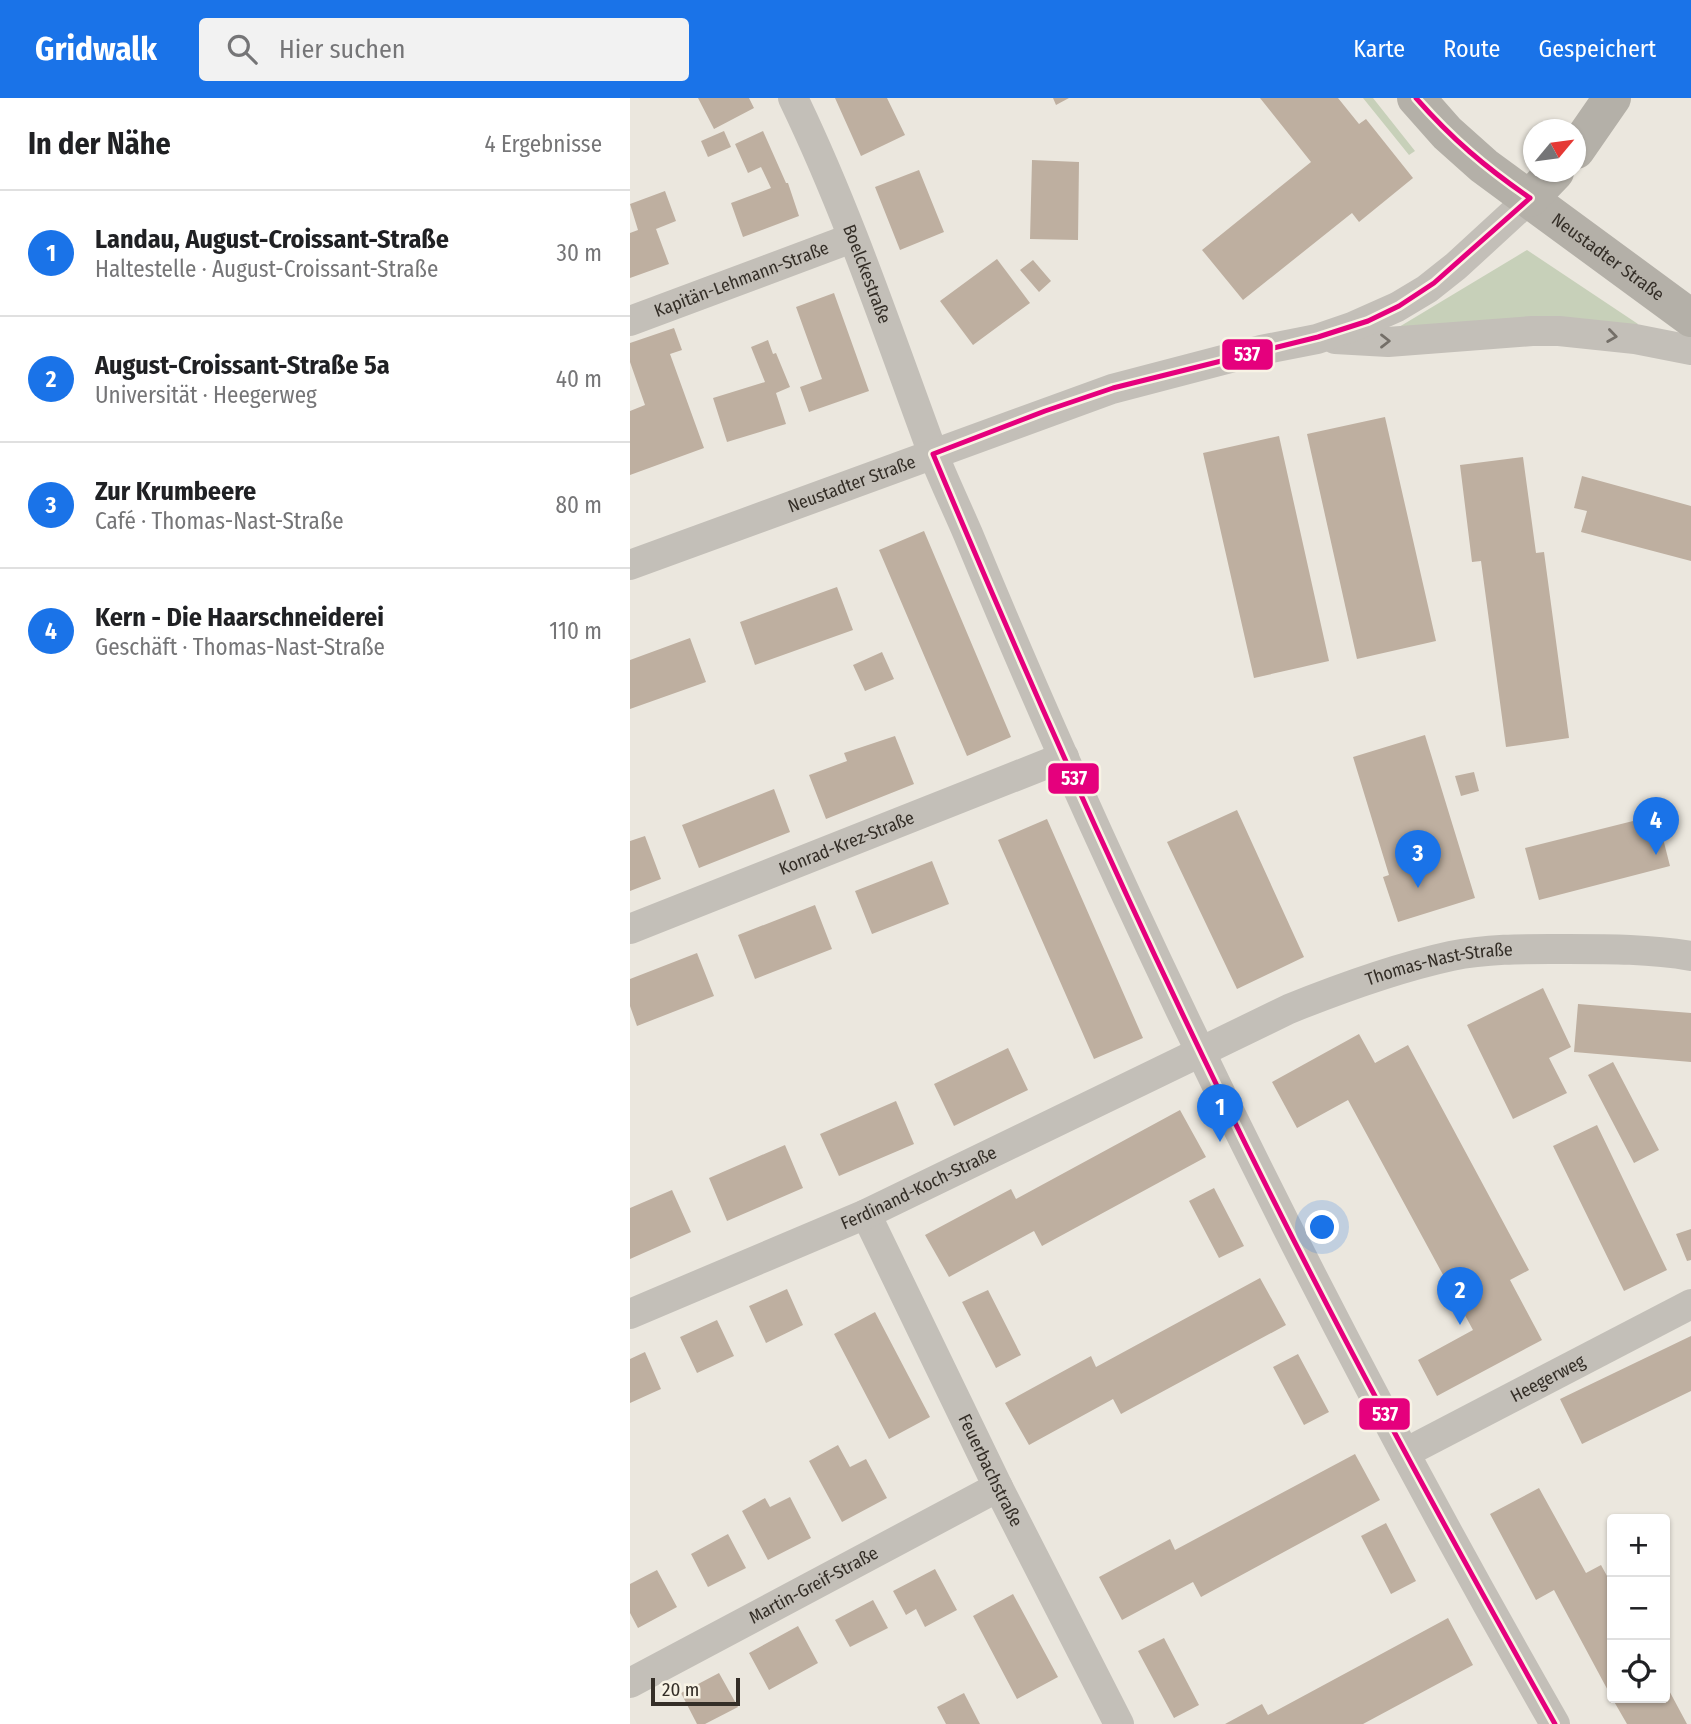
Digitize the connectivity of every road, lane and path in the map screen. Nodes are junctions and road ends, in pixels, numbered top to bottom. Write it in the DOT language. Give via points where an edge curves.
graph roads {
  1 [pos="793,98"];
  2 [pos="1416,98"];
  3 [pos="1612,98"];
  4 [pos="1586,136"];
  5 [pos="1543,185"];
  6 [pos="852,238"];
  7 [pos="1691,318"];
  8 [pos="630,321"];
  9 [pos="1317,339"];
  10 [pos="1691,350"];
  11 [pos="933,454"];
  12 [pos="630,565"];
  13 [pos="1064,757"];
  14 [pos="630,929"];
  15 [pos="1691,956"];
  16 [pos="1201,1051"];
  17 [pos="866,1214"];
  18 [pos="1691,1304"];
  19 [pos="630,1314"];
  20 [pos="1405,1453"];
  21 [pos="998,1487"];
  22 [pos="630,1683"];
  23 [pos="1119,1724"];
  24 [pos="1555,1724"];
  1 -- 6 [label="street, Boelckestraße"];
  2 -- 5 [label="main road" via="1484,166"];
  3 -- 4 [label="main road"];
  5 -- 7 [label="main road, Neustadter Straße"];
  5 -- 9 [label="street, Neustadter Straße" via="1427,289 1379,316"];
  6 -- 8 [label="street, Kapitän-Lehmann-Straße"];
  6 -- 11 [label="street, Boelckestraße"];
  9 -- 10 [label="street, Neustadter Straße, one-way" via="1388,342 1559,331"];
  9 -- 11 [label="street, Neustadter Straße" via="1112,389"];
  11 -- 12 [label="street, Neustadter Straße"];
  11 -- 13 [label="street, Boelckestraße"];
  13 -- 14 [label="street, Konrad-Krez-Straße"];
  13 -- 16 [label="street, Boelckestraße"];
  15 -- 16 [label="street, Thomas-Nast-Straße" via="1640,950 1523,949 1452,956 1300,1004"];
  16 -- 17 [label="street, Ferdinand-Koch-Straße"];
  16 -- 20 [label="street, Boelckestraße"];
  17 -- 19 [label="street, Ferdinand-Koch-Straße"];
  17 -- 21 [label="street, Feuerbachstraße"];
  18 -- 20 [label="street, Heegerweg"];
  20 -- 24 [label="street, Boelckestraße"];
  21 -- 22 [label="street, Martin-Greif-Straße"];
  21 -- 23 [label="street, Feuerbachstraße"];
}
